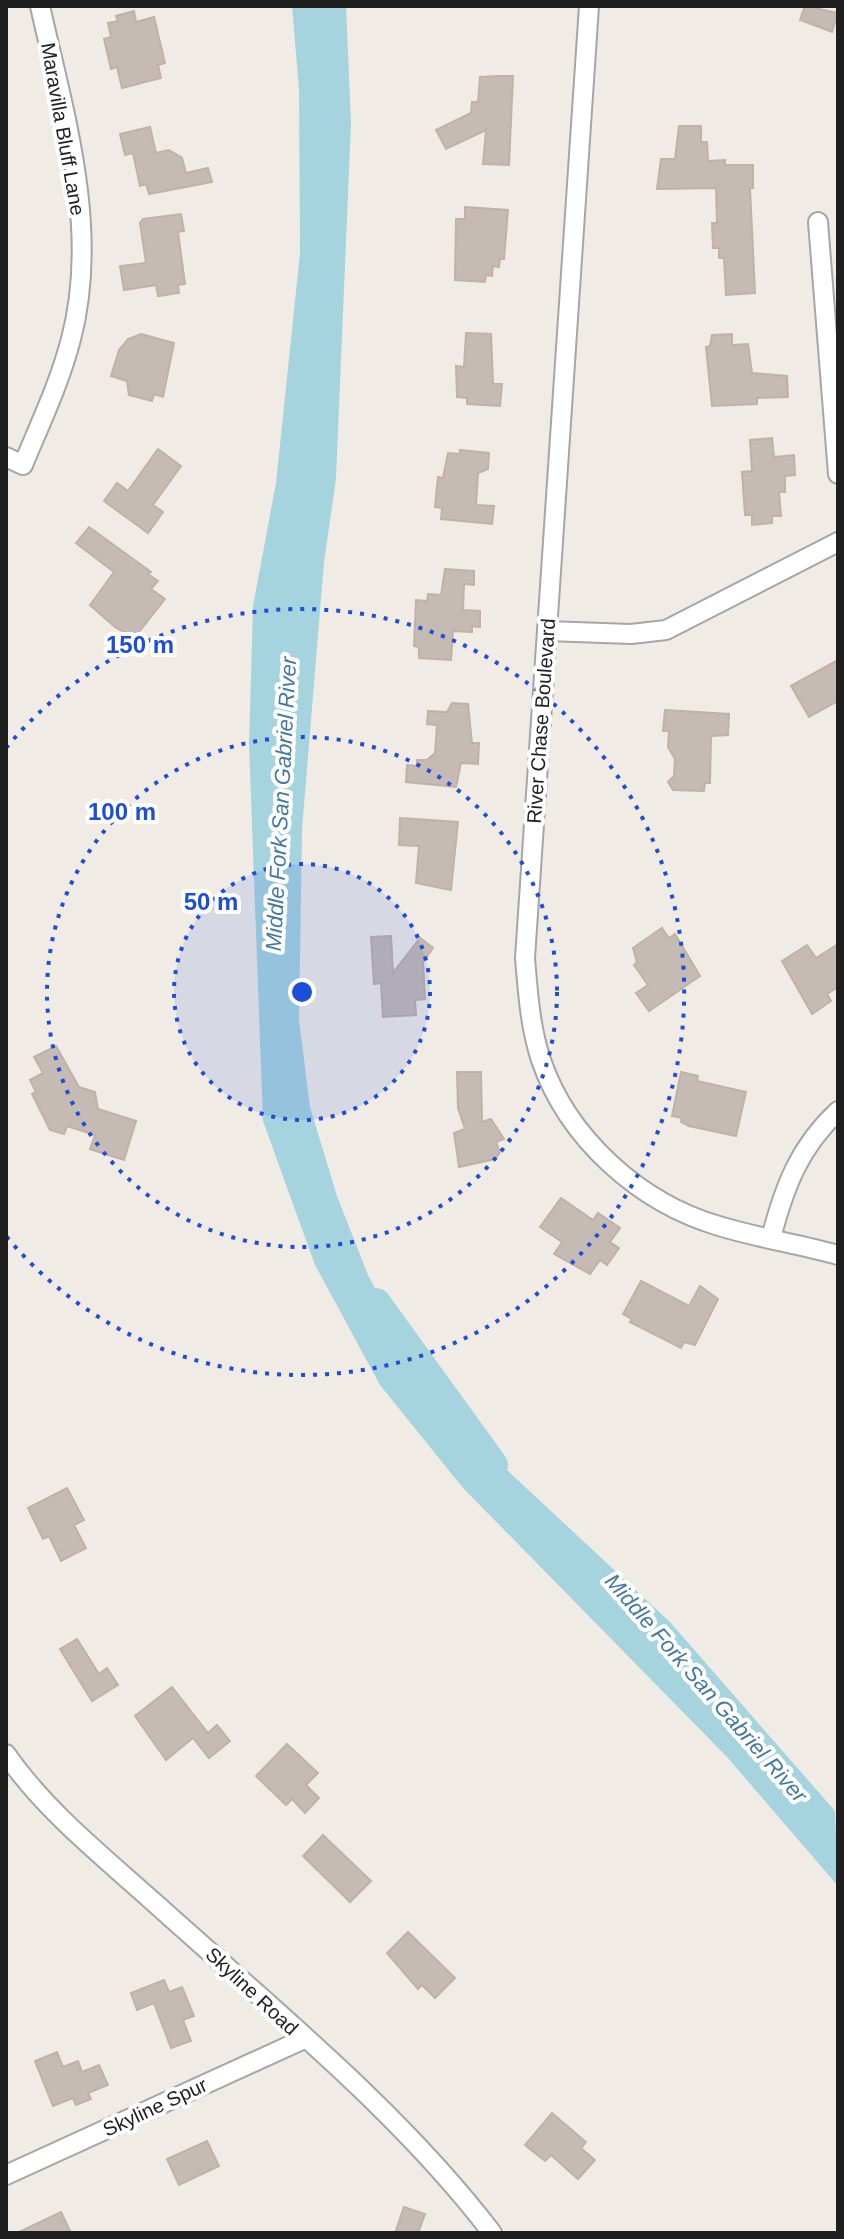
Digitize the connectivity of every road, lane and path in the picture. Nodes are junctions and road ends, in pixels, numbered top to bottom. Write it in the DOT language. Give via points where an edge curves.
graph roads {
  1 [pos="40,6"];
  2 [pos="589,6"];
  3 [pos="818,222"];
  4 [pos="6,457"];
  5 [pos="838,474"];
  6 [pos="838,542"];
  7 [pos="547,631"];
  8 [pos="838,1111"];
  9 [pos="771,1238"];
  10 [pos="838,1255"];
  11 [pos="6,1754"];
  12 [pos="304,2039"];
  13 [pos="6,2175"];
  14 [pos="492,2233"];
  1 -- 4 [label="street, Maravilla Bluff Lane" via="81,204 80,275 71,338 23,465"];
  2 -- 7 [label="street, River Chase Boulevard"];
  3 -- 5 [label="street"];
  6 -- 7 [label="street" via="666,630"];
  7 -- 9 [label="street, River Chase Boulevard" via="525,958 529,1015 542,1062 566,1111 602,1157 635,1185 718,1226"];
  8 -- 9 [label="street" via="797,1159"];
  9 -- 10 [label="street, River Chase Boulevard"];
  11 -- 12 [label="street, Skyline Road" via="82,1837"];
  12 -- 13 [label="street, Skyline Spur"];
  12 -- 14 [label="street, Skyline Road" via="429,2159"];
}
